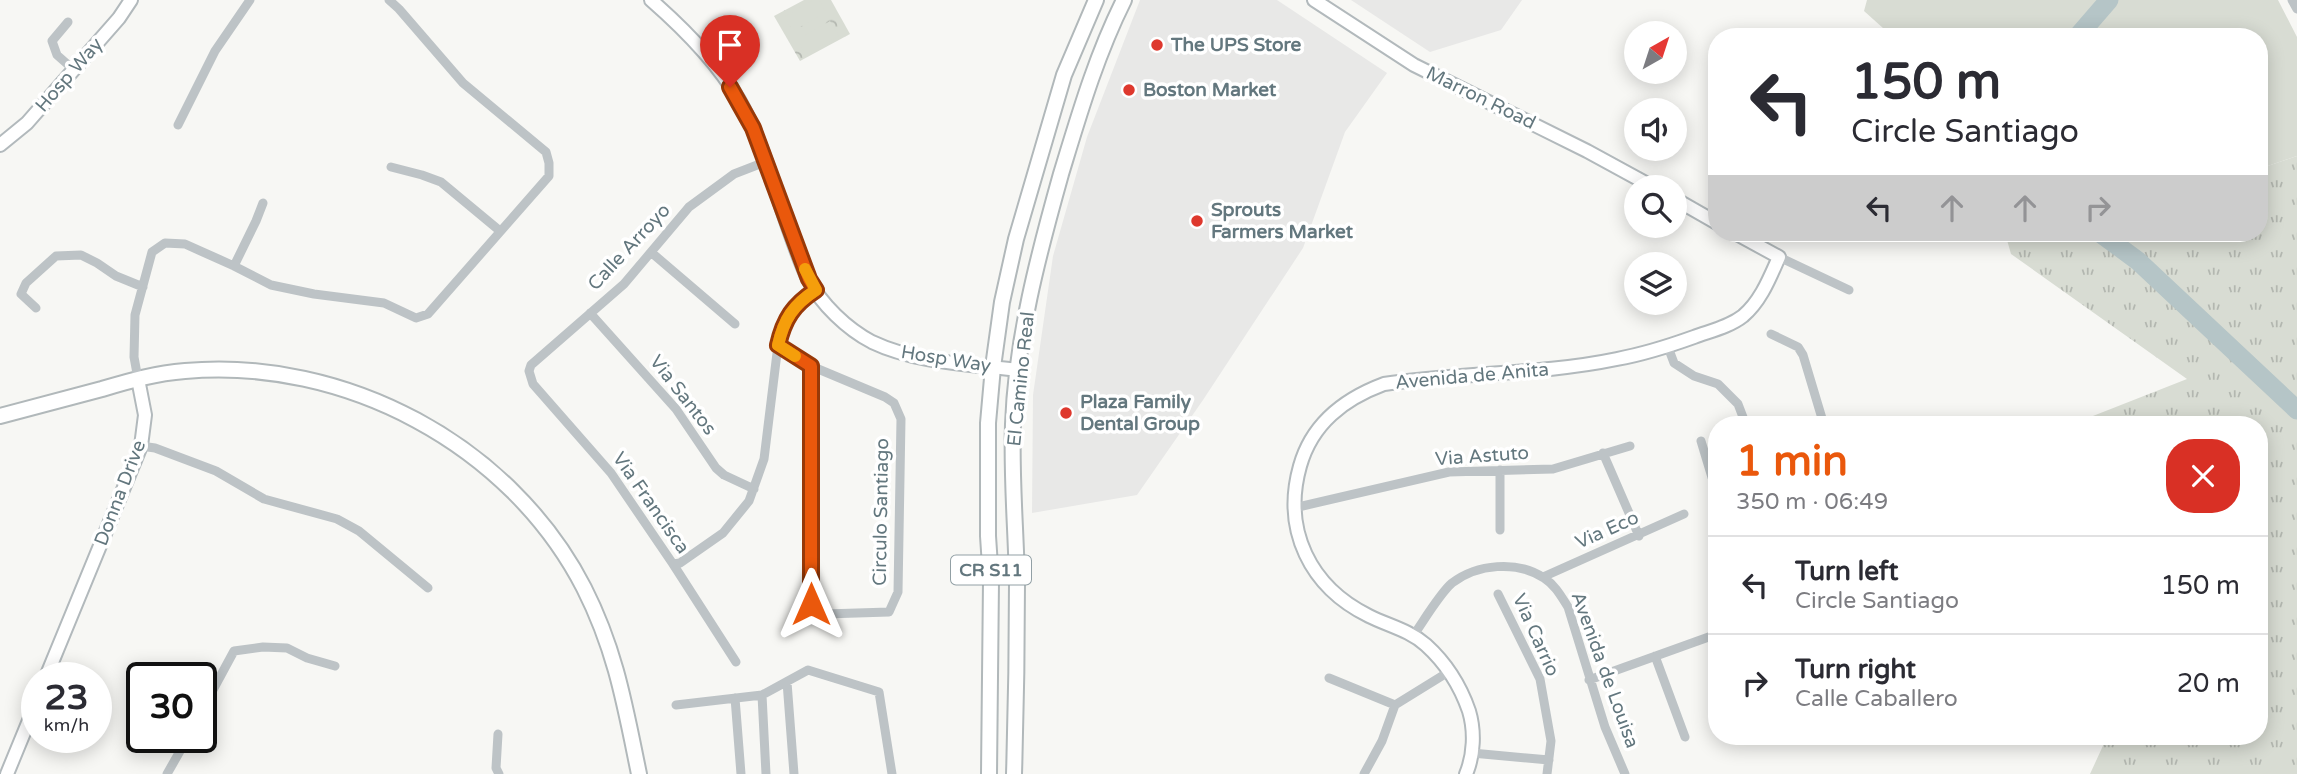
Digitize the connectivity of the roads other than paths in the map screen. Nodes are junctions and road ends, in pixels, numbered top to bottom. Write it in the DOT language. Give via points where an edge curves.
graph roads {
  1 [pos="131,0"];
  2 [pos="250,0"];
  3 [pos="389,0"];
  4 [pos="651,0"];
  5 [pos="1096,0"];
  6 [pos="1124,0"];
  7 [pos="1314,0"];
  8 [pos="2292,0"];
  9 [pos="2297,9"];
  10 [pos="68,22"];
  11 [pos="74,70"];
  12 [pos="178,125"];
  13 [pos="0,145"];
  14 [pos="765,162"];
  15 [pos="391,167"];
  16 [pos="1631,175"];
  17 [pos="263,203"];
  18 [pos="1687,206"];
  19 [pos="1708,218"];
  20 [pos="500,231"];
  21 [pos="1752,242"];
  22 [pos="652,253"];
  23 [pos="1779,257"];
  24 [pos="233,266"];
  25 [pos="143,287"];
  26 [pos="816,290"];
  27 [pos="1849,290"];
  28 [pos="36,308"];
  29 [pos="590,313"];
  30 [pos="735,324"];
  31 [pos="1771,334"];
  32 [pos="778,345"];
  33 [pos="1668,347"];
  34 [pos="811,366"];
  35 [pos="993,367"];
  36 [pos="1018,370"];
  37 [pos="529,372"];
  38 [pos="138,379"];
  39 [pos="0,416"];
  40 [pos="1743,416"];
  41 [pos="1821,416"];
  42 [pos="1701,441"];
  43 [pos="141,446"];
  44 [pos="1630,446"];
  45 [pos="1603,453"];
  46 [pos="1708,464"];
  47 [pos="1500,470"];
  48 [pos="754,489"];
  49 [pos="1294,508"];
  50 [pos="1684,514"];
  51 [pos="1500,530"];
  52 [pos="1639,536"];
  53 [pos="673,564"];
  54 [pos="1543,578"];
  55 [pos="428,588"];
  56 [pos="1498,594"];
  57 [pos="1413,636"];
  58 [pos="1708,637"];
  59 [pos="1655,656"];
  60 [pos="52,662"];
  61 [pos="736,662"];
  62 [pos="335,666"];
  63 [pos="1450,671"];
  64 [pos="1329,678"];
  65 [pos="1589,680"];
  66 [pos="217,682"];
  67 [pos="787,682"];
  68 [pos="762,695"];
  69 [pos="735,698"];
  70 [pos="676,705"];
  71 [pos="1395,705"];
  72 [pos="498,734"];
  73 [pos="1685,737"];
  74 [pos="21,740"];
  75 [pos="179,753"];
  76 [pos="1472,753"];
  77 [pos="1549,760"];
  78 [pos="7,774"];
  79 [pos="167,774"];
  80 [pos="499,774"];
  81 [pos="639,774"];
  82 [pos="741,774"];
  83 [pos="766,774"];
  84 [pos="794,774"];
  85 [pos="892,774"];
  86 [pos="989,774"];
  87 [pos="1014,774"];
  88 [pos="1364,774"];
  89 [pos="1466,774"];
  90 [pos="1548,774"];
  91 [pos="1625,774"];
  1 -- 11 [label="street, Hosp Way"];
  2 -- 12 [label="street" via="215,51"];
  3 -- 20 [label="street, Donna Drive" via="463,83 546,152 549,176"];
  4 -- 14 [label="street, Hosp Way" via="722,75 748,119"];
  5 -- 35 [label="main road, El Camino Real / CR S11" via="1064,75 1016,239"];
  6 -- 36 [label="main road, El Camino Real / CR S11" via="1088,84 1044,234"];
  7 -- 16 [label="street, Marron Road" via="1414,65"];
  8 -- 9 [label="street"];
  10 -- 11 [label="street" via="52,41 57,55"];
  11 -- 13 [label="street, Hosp Way" via="27,123"];
  14 -- 22 [label="street, Calle Arroyo" via="734,174 689,207"];
  14 -- 26 [label="street, Hosp Way"];
  15 -- 20 [label="street" via="441,182"];
  17 -- 24 [label="street"];
  18 -- 19 [label="street"];
  20 -- 24 [label="street, Donna Drive" via="428,314 416,318 384,303 271,285"];
  21 -- 23 [label="street"];
  22 -- 29 [label="street, Calle Arroyo"];
  22 -- 30 [label="street"];
  23 -- 27 [label="street"];
  23 -- 33 [label="street, Avenida de Anita" via="1765,288 1742,317"];
  24 -- 25 [label="street, Donna Drive" via="185,244 165,243 152,252"];
  25 -- 28 [label="street" via="81,255 57,256 26,283 21,294"];
  25 -- 38 [label="street, Donna Drive" via="135,315"];
  26 -- 32 [label="street" via="801,300 783,323"];
  26 -- 35 [label="street, Hosp Way" via="850,327 888,349"];
  29 -- 37 [label="street, Calle Arroyo" via="531,365"];
  29 -- 48 [label="street, Via Santos" via="676,409 716,468"];
  31 -- 41 [label="street" via="1803,355"];
  32 -- 34 [label="street"];
  32 -- 48 [label="street" via="764,459"];
  33 -- 40 [label="street" via="1674,363 1718,384 1738,404"];
  33 -- 49 [label="street, Avenida de Anita" via="1562,368 1397,382 1366,391 1334,411 1308,443"];
  34 -- 34 [label="street, Circulo Santiago" via="811,604 825,614 889,612 898,592 901,419 894,403 885,397"];
  35 -- 36 [label="street, Hosp Way"];
  35 -- 86 [label="main road, El Camino Real / CR S11" via="988,422"];
  36 -- 87 [label="main road, El Camino Real / CR S11" via="1013,424 1017,580"];
  37 -- 53 [label="street, Via Francisca" via="533,384 611,473"];
  38 -- 39 [label="main road"];
  38 -- 43 [label="street, Donna Drive" via="145,415"];
  38 -- 81 [label="main road" via="202,370 268,372 307,379 391,407 461,447 534,515 583,585 615,663"];
  42 -- 46 [label="street"];
  43 -- 55 [label="street" via="216,471 264,499 337,519 359,531"];
  43 -- 60 [label="street, Donna Drive"];
  44 -- 45 [label="street, Via Astuto"];
  45 -- 47 [label="street, Via Astuto" via="1553,469"];
  45 -- 52 [label="street"];
  47 -- 49 [label="street, Via Astuto" via="1450,472"];
  47 -- 51 [label="street"];
  48 -- 53 [label="street" via="723,533"];
  49 -- 57 [label="street, Avenida de Anita" via="1294,520 1315,571 1339,597"];
  50 -- 52 [label="street, Via Eco"];
  52 -- 54 [label="street, Via Eco"];
  53 -- 61 [label="street, Via Francisca"];
  54 -- 57 [label="street" via="1516,567 1477,570 1451,584"];
  54 -- 65 [label="street, Avenida de Louisa" via="1568,607"];
  56 -- 77 [label="street, Via Carrio" via="1540,679 1551,741"];
  57 -- 63 [label="street, Avenida de Anita"];
  58 -- 59 [label="street"];
  59 -- 65 [label="street"];
  59 -- 73 [label="street"];
  62 -- 66 [label="street" via="287,648 234,651"];
  63 -- 71 [label="street"];
  63 -- 76 [label="street, Avenida de Anita" via="1470,716"];
  64 -- 71 [label="street"];
  65 -- 91 [label="street, Avenida de Louisa"];
  67 -- 68 [label="street"];
  67 -- 84 [label="street"];
  67 -- 85 [label="street" via="808,670 879,692"];
  68 -- 69 [label="street"];
  68 -- 83 [label="street"];
  69 -- 70 [label="street"];
  69 -- 82 [label="street"];
  71 -- 88 [label="street"];
  72 -- 80 [label="street"];
  74 -- 78 [label="street"];
  75 -- 79 [label="street"];
  76 -- 77 [label="street"];
  76 -- 89 [label="street, Avenida de Anita"];
  77 -- 90 [label="street, Via Carrio"];
}
